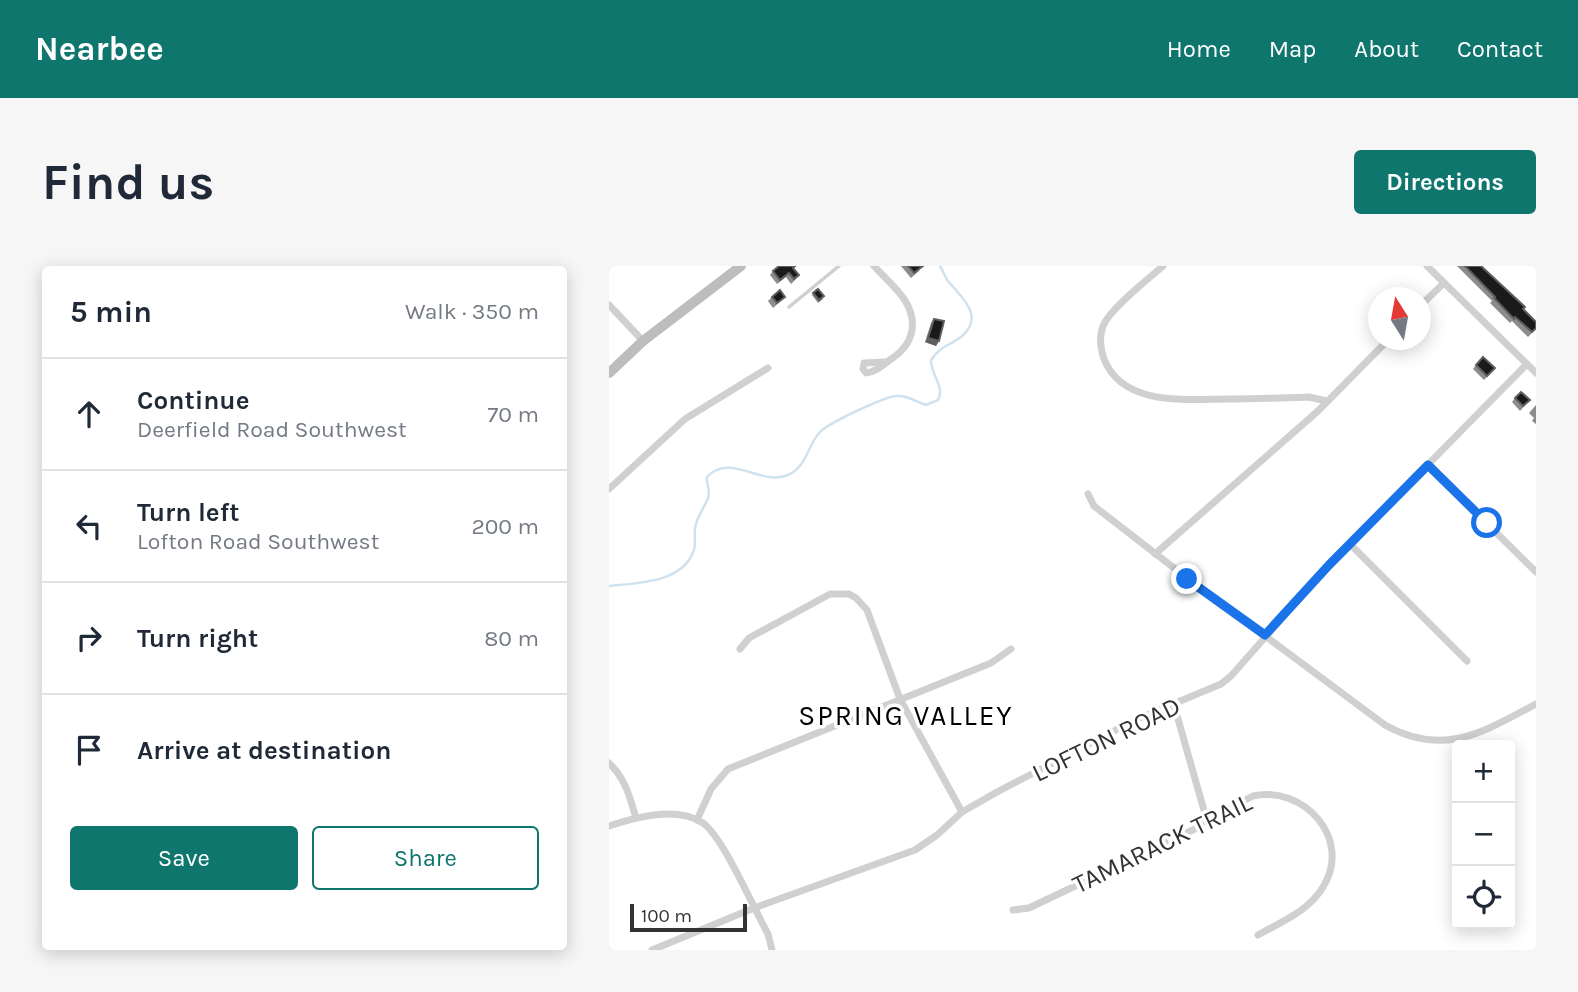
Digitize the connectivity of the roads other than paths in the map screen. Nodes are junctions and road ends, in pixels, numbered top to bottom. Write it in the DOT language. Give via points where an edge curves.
graph roads {
  1 [pos="741,266"];
  2 [pos="839,266"];
  3 [pos="874,266"];
  4 [pos="1163,266"];
  5 [pos="1427,266"];
  6 [pos="1444,283"];
  7 [pos="1431,295"];
  8 [pos="609,305"];
  9 [pos="789,307"];
  10 [pos="643,341"];
  11 [pos="1378,350"];
  12 [pos="885,362"];
  13 [pos="1527,364"];
  14 [pos="768,368"];
  15 [pos="609,373"];
  16 [pos="1536,373"];
  17 [pos="1327,401"];
  18 [pos="1428,465"];
  19 [pos="609,489"];
  20 [pos="1088,494"];
  21 [pos="1350,544"];
  22 [pos="1155,554"];
  23 [pos="1536,572"];
  24 [pos="1265,635"];
  25 [pos="740,649"];
  26 [pos="1011,649"];
  27 [pos="1467,661"];
  28 [pos="900,699"];
  29 [pos="1536,704"];
  30 [pos="1174,705"];
  31 [pos="609,763"];
  32 [pos="961,812"];
  33 [pos="636,818"];
  34 [pos="697,820"];
  35 [pos="1203,822"];
  36 [pos="609,826"];
  37 [pos="754,908"];
  38 [pos="1013,910"];
  39 [pos="1258,935"];
  40 [pos="652,950"];
  41 [pos="772,950"];
  1 -- 10 [label="street"];
  2 -- 9 [label="lane"];
  3 -- 12 [label="street" via="906,301 912,315 908,342"];
  4 -- 17 [label="street" via="1109,316 1101,332 1103,357 1126,385 1170,400 1308,397"];
  5 -- 6 [label="street"];
  6 -- 7 [label="street"];
  6 -- 13 [label="street"];
  8 -- 10 [label="street"];
  10 -- 15 [label="street"];
  11 -- 17 [label="street"];
  13 -- 16 [label="street"];
  13 -- 18 [label="street, LOFTON ROAD"];
  14 -- 19 [label="street" via="685,419"];
  17 -- 22 [label="street"];
  18 -- 21 [label="street, LOFTON ROAD"];
  18 -- 23 [label="street"];
  20 -- 22 [label="street" via="1094,506"];
  21 -- 24 [label="street, LOFTON ROAD"];
  21 -- 27 [label="street"];
  22 -- 24 [label="street"];
  24 -- 29 [label="street" via="1385,725 1411,737 1464,738"];
  24 -- 30 [label="street, LOFTON ROAD" via="1221,684"];
  25 -- 28 [label="street" via="749,638 830,594 849,594 867,610"];
  26 -- 28 [label="street" via="991,663"];
  28 -- 32 [label="street"];
  28 -- 34 [label="street" via="728,769 711,789"];
  30 -- 32 [label="street, LOFTON ROAD" via="1107,733"];
  30 -- 35 [label="street" via="1205,814"];
  31 -- 33 [label="street" via="627,788"];
  32 -- 37 [label="street, LOFTON ROAD" via="915,850"];
  33 -- 34 [label="street" via="664,815"];
  33 -- 36 [label="street"];
  34 -- 37 [label="street" via="720,843"];
  35 -- 38 [label="street, TAMARACK TRAIL" via="1149,852 1028,908"];
  35 -- 39 [label="street, TAMARACK TRAIL" via="1252,796 1271,794 1305,805 1329,836 1331,867 1320,892 1303,910"];
  37 -- 40 [label="street, LOFTON ROAD"];
  37 -- 41 [label="street"];
}
